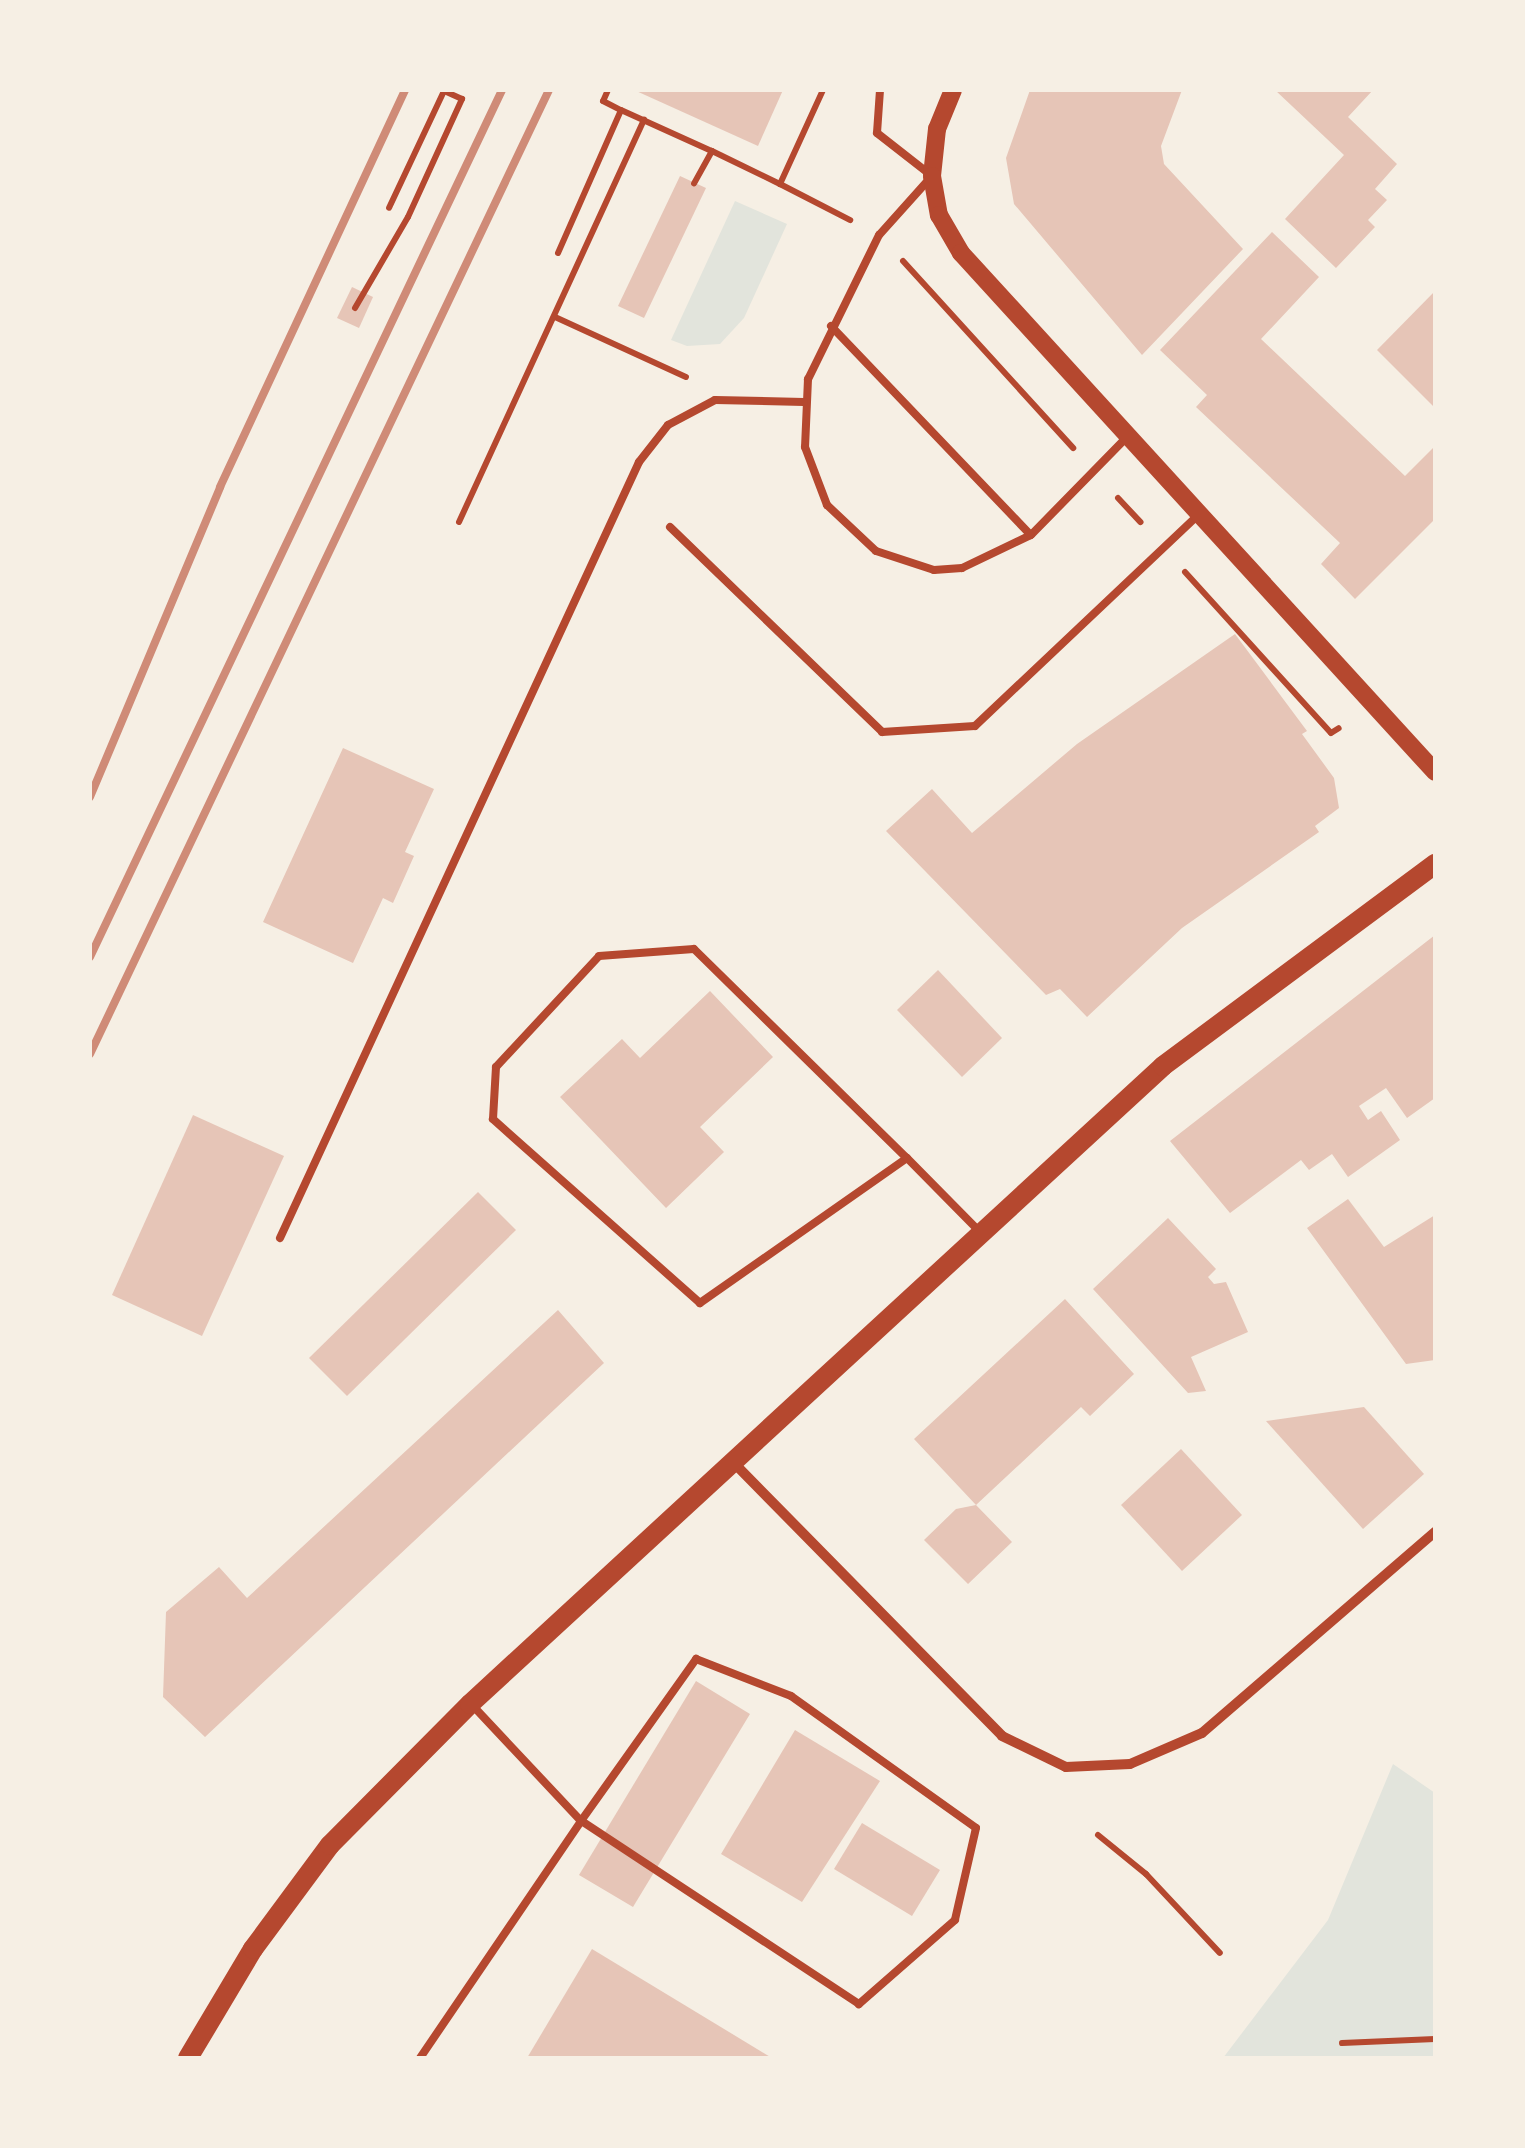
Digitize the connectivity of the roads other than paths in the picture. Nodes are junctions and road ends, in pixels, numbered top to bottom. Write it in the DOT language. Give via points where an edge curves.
graph roads {
  1 [pos="880,90"];
  2 [pos="952,90"];
  3 [pos="932,176"];
  4 [pos="832,326"];
  5 [pos="804,402"];
  6 [pos="1126,437"];
  7 [pos="1198,515"];
  8 [pos="670,526"];
  9 [pos="1030,535"];
  10 [pos="1435,772"];
  11 [pos="1435,864"];
  12 [pos="907,1158"];
  13 [pos="981,1233"];
  14 [pos="280,1238"];
  15 [pos="732,1461"];
  16 [pos="1435,1532"];
  17 [pos="470,1704"];
  18 [pos="581,1821"];
  19 [pos="188,2058"];
  20 [pos="420,2058"];
  1 -- 3 [label="lane" via="877,132"];
  2 -- 3 [label="street" via="937,128"];
  3 -- 4 [label="lane" via="878,235"];
  3 -- 6 [label="street" via="940,214 967,262"];
  4 -- 5 [label="lane"];
  4 -- 9 [label="lane"];
  5 -- 9 [label="lane" via="805,446 816,486 838,520 876,551 934,570 962,568"];
  5 -- 14 [label="lane" via="715,400 668,426 639,462"];
  6 -- 7 [label="street"];
  6 -- 9 [label="lane"];
  7 -- 8 [label="lane" via="975,726 882,732"];
  7 -- 10 [label="street"];
  11 -- 13 [label="main road" via="1218,1021"];
  12 -- 12 [label="lane" via="694,949 599,956 496,1068 493,1118 700,1303"];
  12 -- 13 [label="lane"];
  13 -- 15 [label="main road"];
  15 -- 16 [label="street" via="1002,1736 1066,1767 1130,1764 1202,1734"];
  15 -- 17 [label="main road"];
  17 -- 18 [label="lane"];
  17 -- 19 [label="main road" via="330,1844 254,1949"];
  18 -- 18 [label="lane" via="859,2004 955,1920 976,1828 791,1696 696,1659"];
  18 -- 20 [label="lane"];
}
